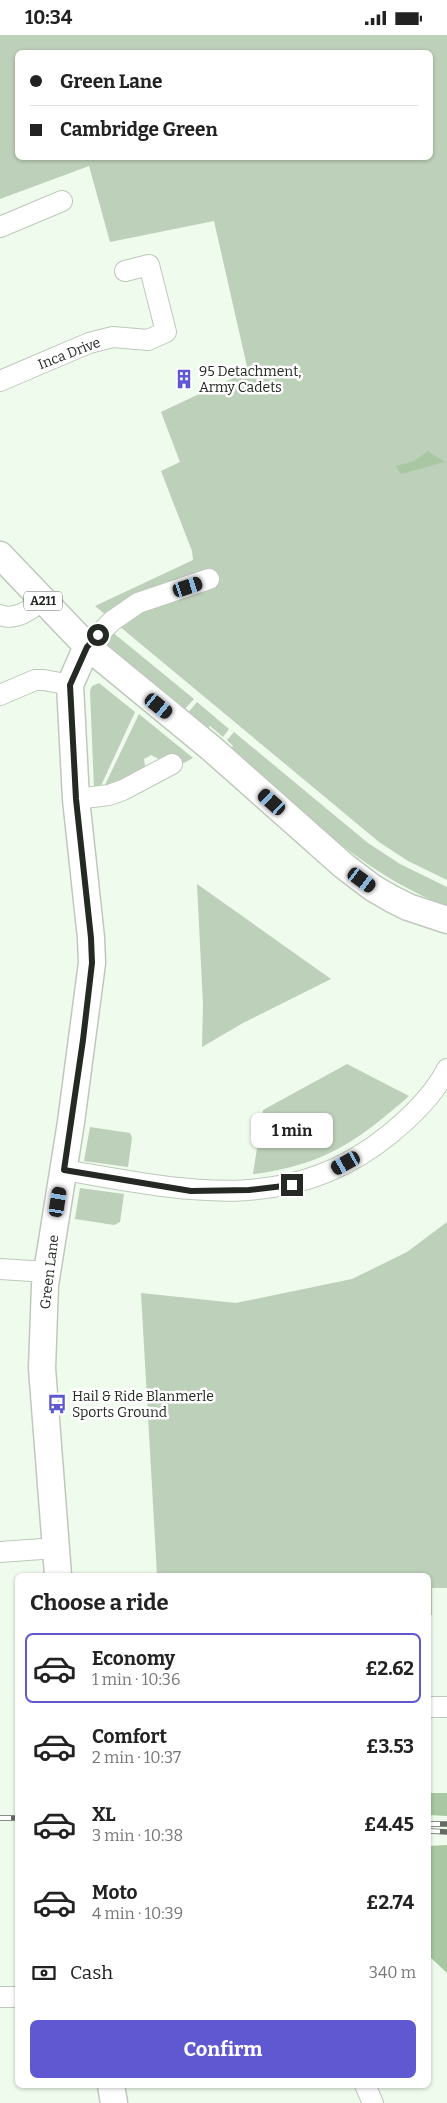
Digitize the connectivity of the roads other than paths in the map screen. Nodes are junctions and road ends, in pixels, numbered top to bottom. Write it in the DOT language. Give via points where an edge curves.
graph roads {
  1 [pos="62,201"];
  2 [pos="0,227"];
  3 [pos="125,271"];
  4 [pos="0,381"];
  5 [pos="0,555"];
  6 [pos="209,579"];
  7 [pos="43,601"];
  8 [pos="0,615"];
  9 [pos="87,647"];
  10 [pos="70,685"];
  11 [pos="0,695"];
  12 [pos="172,764"];
  13 [pos="76,799"];
  14 [pos="447,920"];
  15 [pos="445,1078"];
  16 [pos="64,1170"];
  17 [pos="0,1269"];
  18 [pos="47,1272"];
  19 [pos="56,1548"];
  20 [pos="0,1552"];
  21 [pos="58,1573"];
  22 [pos="431,1707"];
  23 [pos="447,1707"];
  24 [pos="0,1997"];
  25 [pos="15,1997"];
  26 [pos="112,2088"];
  27 [pos="366,2088"];
  28 [pos="114,2103"];
  29 [pos="373,2103"];
  1 -- 2 [label="street"];
  3 -- 4 [label="street, Inca Drive" via="149,265 166,332 148,340 113,337 89,343"];
  5 -- 7 [label="main road, A211"];
  6 -- 9 [label="street" via="138,603 112,621"];
  7 -- 8 [label="street" via="16,617"];
  7 -- 9 [label="main road, A211"];
  9 -- 10 [label="main road, Green Lane"];
  9 -- 14 [label="main road, A211" via="211,748 352,873 408,907"];
  10 -- 11 [label="street" via="44,679"];
  10 -- 13 [label="main road, Green Lane"];
  12 -- 13 [label="street" via="116,793"];
  13 -- 16 [label="main road, Green Lane" via="92,963"];
  15 -- 16 [label="street" via="408,1120 372,1149 333,1170 292,1185 191,1191"];
  16 -- 18 [label="main road, Green Lane"];
  17 -- 18 [label="street"];
  18 -- 19 [label="main road, Green Lane" via="42,1368"];
  19 -- 20 [label="street"];
  19 -- 21 [label="main road, Green Lane"];
  22 -- 23 [label="street"];
  24 -- 25 [label="street"];
  26 -- 28 [label="main road"];
  27 -- 29 [label="street"];
}
